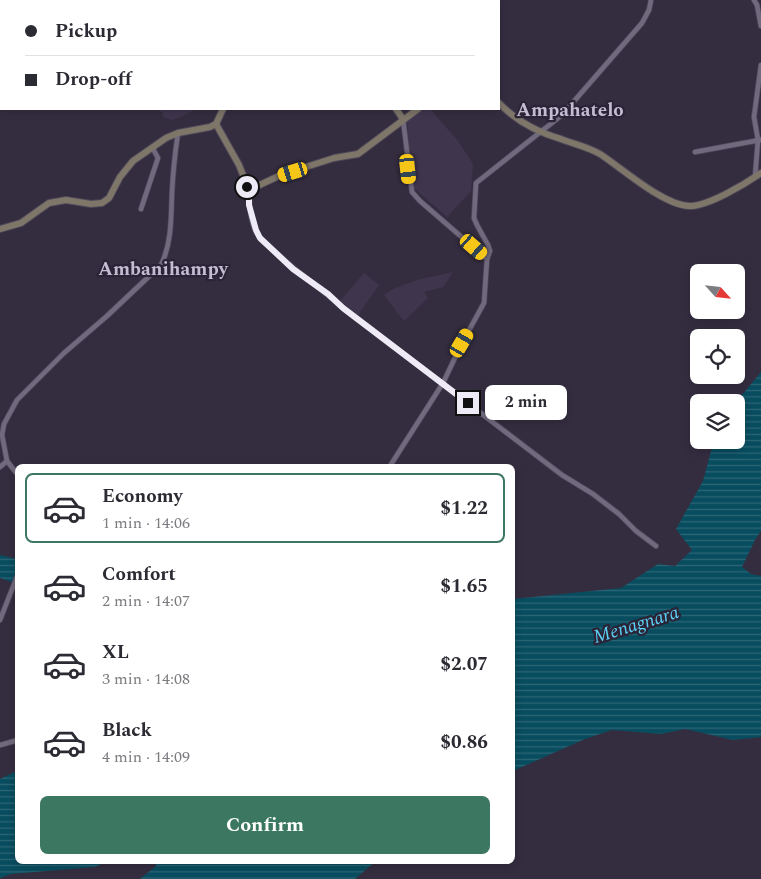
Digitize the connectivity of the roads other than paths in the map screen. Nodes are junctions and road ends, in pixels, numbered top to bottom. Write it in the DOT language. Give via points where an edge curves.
graph roads {
  1 [pos="651,0"];
  2 [pos="754,0"];
  3 [pos="761,26"];
  4 [pos="761,65"];
  5 [pos="500,104"];
  6 [pos="223,110"];
  7 [pos="397,110"];
  8 [pos="416,110"];
  9 [pos="403,119"];
  10 [pos="216,124"];
  11 [pos="541,132"];
  12 [pos="178,133"];
  13 [pos="760,140"];
  14 [pos="152,147"];
  15 [pos="695,152"];
  16 [pos="758,175"];
  17 [pos="249,190"];
  18 [pos="141,209"];
  19 [pos="0,228"];
  20 [pos="487,259"];
  21 [pos="443,383"];
  22 [pos="6,460"];
  23 [pos="391,464"];
  24 [pos="0,466"];
  25 [pos="15,471"];
  26 [pos="656,546"];
  27 [pos="15,583"];
  28 [pos="0,620"];
  29 [pos="15,741"];
  30 [pos="0,745"];
  1 -- 11 [label="street" via="642,23 562,115"];
  2 -- 3 [label="street"];
  4 -- 13 [label="street" via="754,117"];
  5 -- 11 [label="main road" via="517,119"];
  6 -- 10 [label="main road"];
  7 -- 9 [label="main road"];
  8 -- 9 [label="main road"];
  9 -- 17 [label="main road" via="358,154 281,175"];
  9 -- 20 [label="street" via="412,192"];
  10 -- 12 [label="main road"];
  10 -- 17 [label="main road"];
  11 -- 16 [label="main road" via="592,150 663,197 685,206 700,206"];
  11 -- 20 [label="street" via="476,183 474,218 490,251"];
  12 -- 14 [label="main road"];
  12 -- 22 [label="street" via="170,236 161,266 17,400 4,424 2,435"];
  13 -- 15 [label="street"];
  13 -- 16 [label="street"];
  14 -- 18 [label="street" via="158,158"];
  14 -- 19 [label="main road" via="126,168 109,198 102,203 66,200 49,203 21,223"];
  17 -- 21 [label="street" via="249,205 260,238 293,269"];
  20 -- 21 [label="street" via="484,303"];
  21 -- 23 [label="street"];
  21 -- 26 [label="street" via="562,475 593,494"];
  22 -- 24 [label="street"];
  22 -- 25 [label="street"];
  27 -- 28 [label="street"];
  29 -- 30 [label="street"];
}
